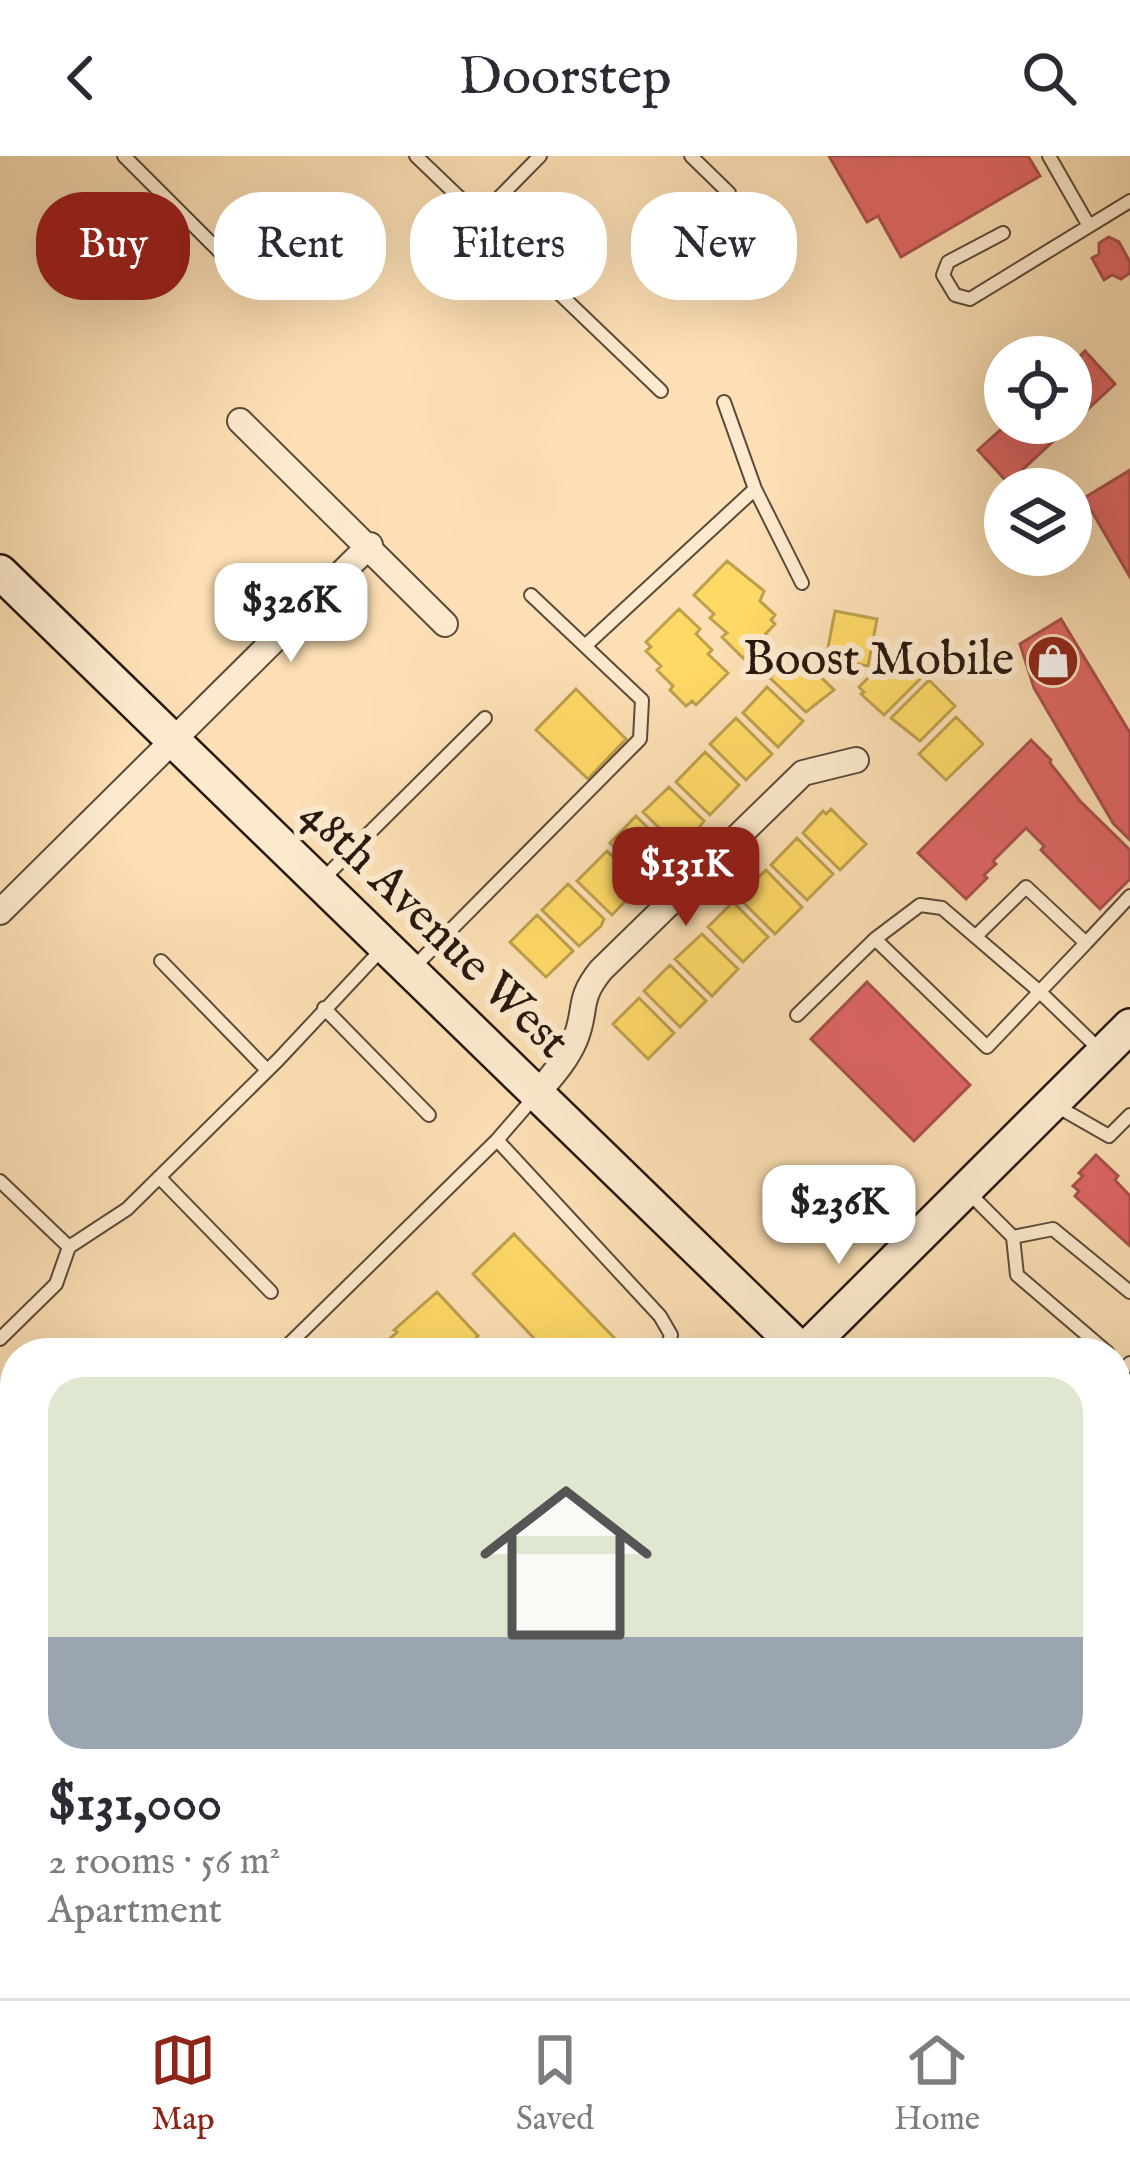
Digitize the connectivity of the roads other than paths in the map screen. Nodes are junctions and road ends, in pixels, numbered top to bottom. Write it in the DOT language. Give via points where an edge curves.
graph roads {
  1 [pos="124,156"];
  2 [pos="416,156"];
  3 [pos="540,156"];
  4 [pos="691,156"];
  5 [pos="1049,156"];
  6 [pos="453,192"];
  7 [pos="505,192"];
  8 [pos="728,192"];
  9 [pos="1130,201"];
  10 [pos="1089,226"];
  11 [pos="1003,233"];
  12 [pos="214,246"];
  13 [pos="565,300"];
  14 [pos="661,391"];
  15 [pos="724,402"];
  16 [pos="240,421"];
  17 [pos="755,489"];
  18 [pos="370,545"];
  19 [pos="0,572"];
  20 [pos="802,583"];
  21 [pos="531,595"];
  22 [pos="446,624"];
  23 [pos="585,646"];
  24 [pos="485,718"];
  25 [pos="170,741"];
  26 [pos="856,760"];
  27 [pos="318,884"];
  28 [pos="1130,896"];
  29 [pos="0,912"];
  30 [pos="976,937"];
  31 [pos="875,939"];
  32 [pos="1086,943"];
  33 [pos="384,948"];
  34 [pos="160,961"];
  35 [pos="409,972"];
  36 [pos="1040,992"];
  37 [pos="324,1008"];
  38 [pos="797,1015"];
  39 [pos="1130,1026"];
  40 [pos="1102,1053"];
  41 [pos="267,1070"];
  42 [pos="536,1095"];
  43 [pos="1052,1103"];
  44 [pos="429,1115"];
  45 [pos="1130,1115"];
  46 [pos="497,1140"];
  47 [pos="159,1177"];
  48 [pos="0,1181"];
  49 [pos="965,1190"];
  50 [pos="1013,1237"];
  51 [pos="69,1247"];
  52 [pos="271,1292"];
  53 [pos="1130,1292"];
  54 [pos="1,1338"];
  55 [pos="295,1338"];
  56 [pos="669,1338"];
  57 [pos="787,1338"];
  58 [pos="818,1338"];
  59 [pos="1090,1338"];
  1 -- 12 [label="lane"];
  2 -- 6 [label="lane"];
  3 -- 7 [label="lane"];
  4 -- 8 [label="lane"];
  5 -- 10 [label="lane"];
  9 -- 10 [label="lane"];
  10 -- 11 [label="lane" via="970,299 955,295 943,275 948,262"];
  13 -- 14 [label="lane"];
  15 -- 17 [label="lane"];
  16 -- 18 [label="street"];
  17 -- 20 [label="lane"];
  17 -- 23 [label="lane"];
  18 -- 22 [label="street"];
  18 -- 25 [label="street"];
  19 -- 25 [label="street, 48th Avenue West"];
  21 -- 23 [label="lane"];
  23 -- 35 [label="lane" via="642,700 640,740"];
  24 -- 27 [label="lane"];
  25 -- 27 [label="street, 48th Avenue West"];
  25 -- 29 [label="street"];
  26 -- 42 [label="street" via="803,772 601,970 584,991 563,1063"];
  27 -- 33 [label="street, 48th Avenue West"];
  28 -- 32 [label="lane"];
  30 -- 31 [label="lane" via="942,908 920,905"];
  30 -- 32 [label="lane" via="1026,887"];
  30 -- 36 [label="lane"];
  31 -- 36 [label="lane" via="987,1047"];
  31 -- 38 [label="lane"];
  32 -- 36 [label="lane"];
  33 -- 35 [label="street, 48th Avenue West"];
  33 -- 37 [label="lane"];
  34 -- 41 [label="lane"];
  35 -- 42 [label="street, 48th Avenue West"];
  36 -- 40 [label="lane"];
  37 -- 41 [label="lane"];
  37 -- 44 [label="lane"];
  39 -- 40 [label="street"];
  40 -- 43 [label="street"];
  41 -- 47 [label="lane"];
  42 -- 46 [label="lane"];
  42 -- 57 [label="street, 48th Avenue West"];
  43 -- 45 [label="lane" via="1109,1136"];
  43 -- 49 [label="street"];
  46 -- 55 [label="lane"];
  46 -- 56 [label="lane" via="660,1316"];
  47 -- 51 [label="lane"];
  47 -- 52 [label="lane"];
  48 -- 51 [label="lane"];
  49 -- 50 [label="lane"];
  49 -- 58 [label="street"];
  50 -- 53 [label="lane" via="1053,1229"];
  50 -- 59 [label="lane" via="1017,1275"];
  51 -- 54 [label="lane" via="56,1284"];
}
